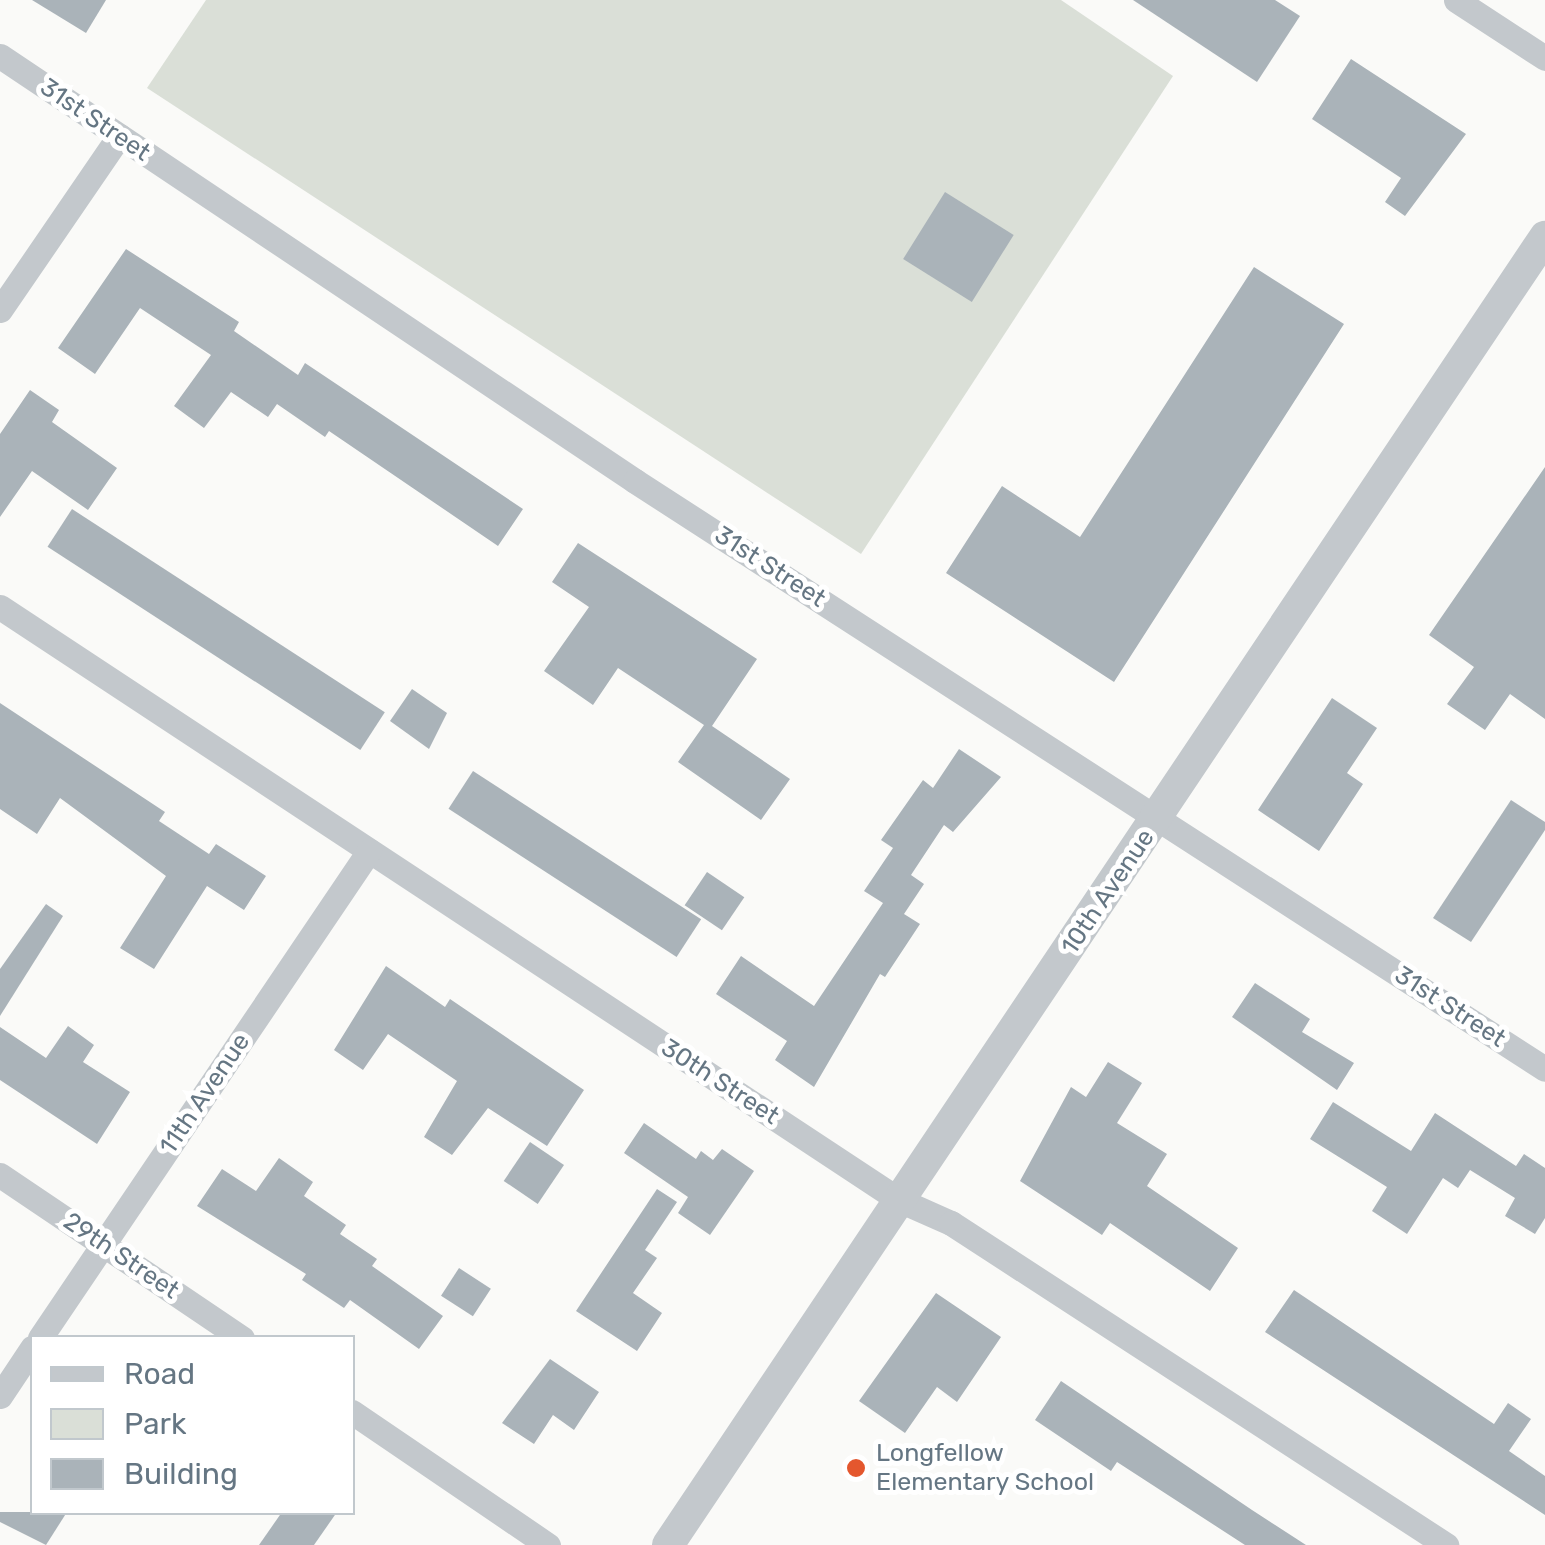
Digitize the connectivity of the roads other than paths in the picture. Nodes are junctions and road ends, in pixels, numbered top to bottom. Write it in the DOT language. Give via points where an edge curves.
graph roads {
  1 [pos="1456,0"];
  2 [pos="0,56"];
  3 [pos="1545,58"];
  4 [pos="119,136"];
  5 [pos="1545,237"];
  6 [pos="0,310"];
  7 [pos="0,608"];
  8 [pos="1159,817"];
  9 [pos="369,851"];
  10 [pos="1545,1069"];
  11 [pos="0,1175"];
  12 [pos="899,1200"];
  13 [pos="104,1244"];
  14 [pos="42,1335"];
  15 [pos="238,1335"];
  16 [pos="30,1351"];
  17 [pos="0,1396"];
  18 [pos="355,1414"];
  19 [pos="548,1545"];
  20 [pos="668,1545"];
  21 [pos="1446,1545"];
  1 -- 3 [label="street"];
  2 -- 4 [label="street, 31st Street"];
  4 -- 6 [label="street"];
  4 -- 8 [label="street, 31st Street" via="635,481"];
  5 -- 8 [label="street, 10th Avenue"];
  7 -- 9 [label="street, 30th Street"];
  8 -- 10 [label="street, 31st Street"];
  8 -- 12 [label="street, 10th Avenue"];
  9 -- 12 [label="street, 30th Street"];
  9 -- 13 [label="street, 11th Avenue"];
  11 -- 13 [label="street, 29th Street"];
  12 -- 20 [label="street, 10th Avenue"];
  12 -- 21 [label="street, 30th Street" via="950,1223"];
  13 -- 14 [label="street, 11th Avenue"];
  13 -- 15 [label="street, 29th Street"];
  16 -- 17 [label="street"];
  18 -- 19 [label="street"];
}
